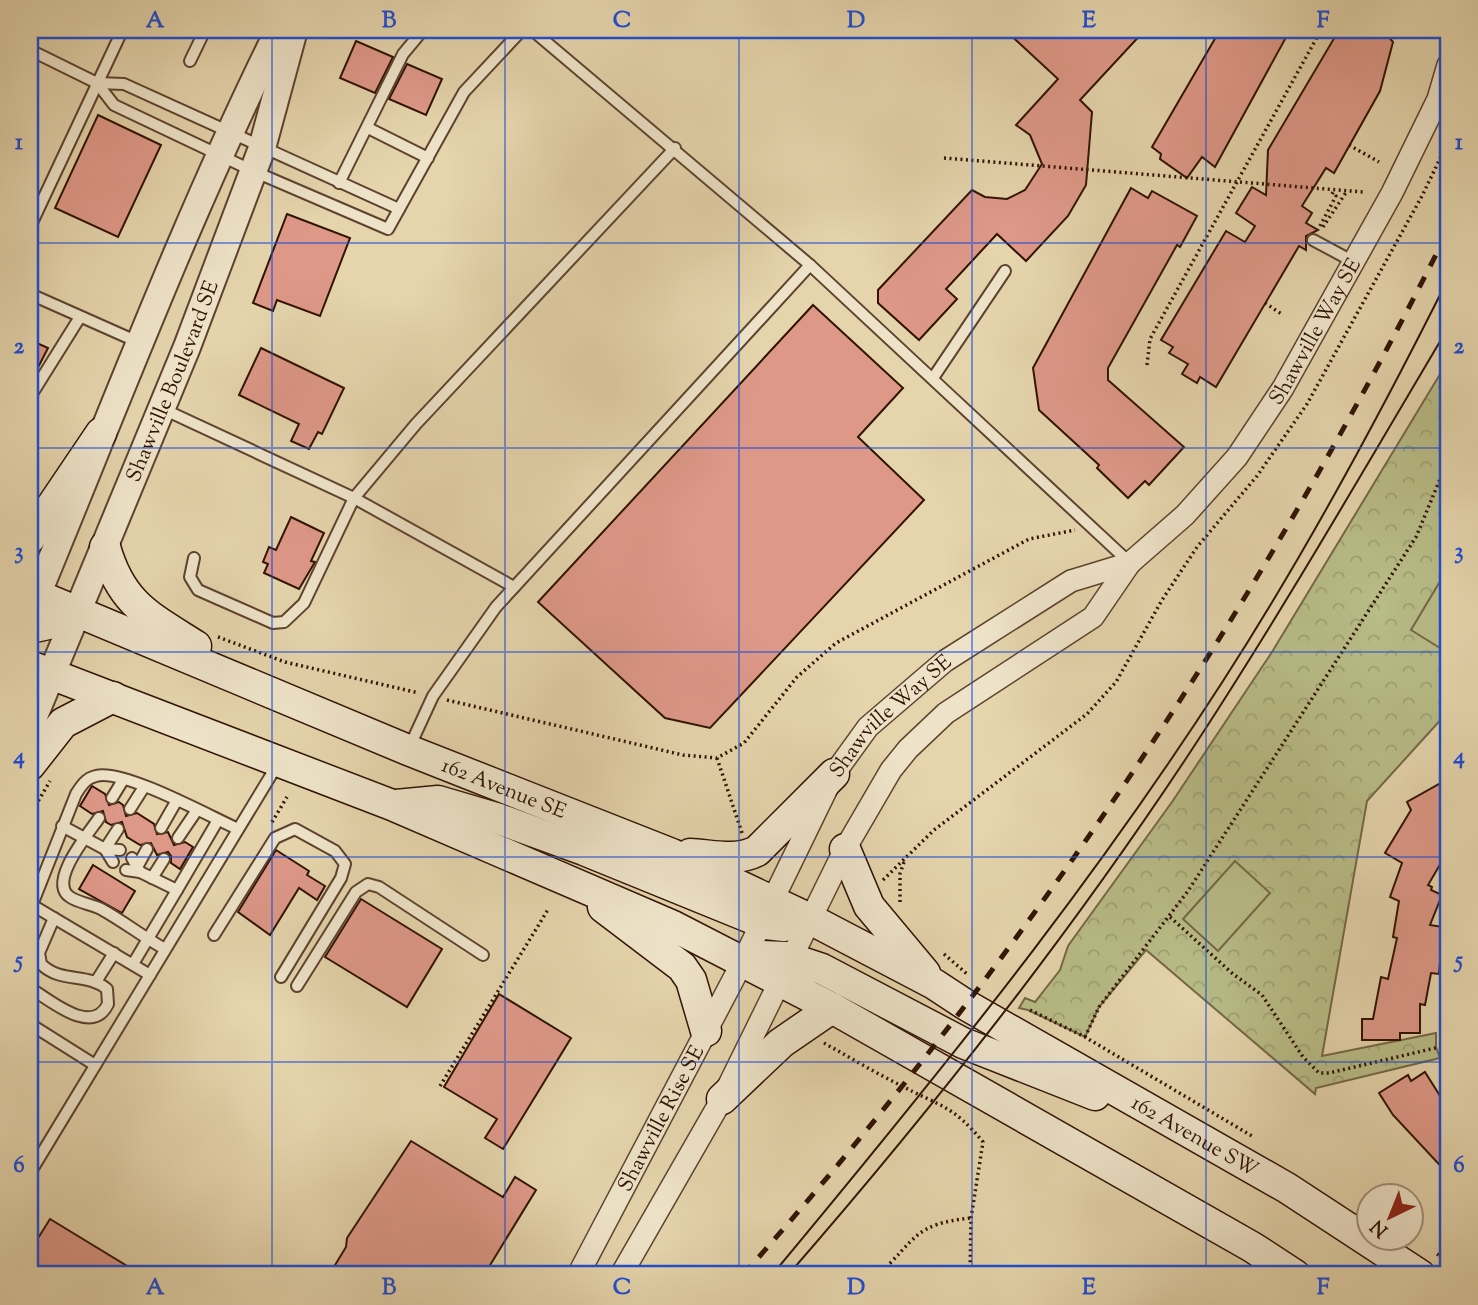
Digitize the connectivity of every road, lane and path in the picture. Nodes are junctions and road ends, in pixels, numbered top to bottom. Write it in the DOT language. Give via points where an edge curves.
graph roads {
  1 [pos="205,30"];
  2 [pos="279,30"];
  3 [pos="294,30"];
  4 [pos="423,30"];
  5 [pos="522,30"];
  6 [pos="532,30"];
  7 [pos="1321,30"];
  8 [pos="122,31"];
  9 [pos="30,50"];
  10 [pos="190,61"];
  11 [pos="1448,65"];
  12 [pos="97,83"];
  13 [pos="368,128"];
  14 [pos="224,142"];
  15 [pos="1349,145"];
  16 [pos="675,148"];
  17 [pos="428,158"];
  18 [pos="944,158"];
  19 [pos="257,160"];
  20 [pos="1379,162"];
  21 [pos="339,183"];
  22 [pos="1238,183"];
  23 [pos="1334,190"];
  24 [pos="1347,191"];
  25 [pos="1363,192"];
  26 [pos="399,209"];
  27 [pos="30,226"];
  28 [pos="1312,240"];
  29 [pos="1354,262"];
  30 [pos="810,265"];
  31 [pos="1005,271"];
  32 [pos="30,294"];
  33 [pos="1265,303"];
  34 [pos="1283,314"];
  35 [pos="80,317"];
  36 [pos="138,342"];
  37 [pos="1147,365"];
  38 [pos="933,378"];
  39 [pos="30,397"];
  40 [pos="163,410"];
  41 [pos="101,433"];
  42 [pos="1448,460"];
  43 [pos="1439,483"];
  44 [pos="1448,488"];
  45 [pos="354,498"];
  46 [pos="1094,527"];
  47 [pos="30,538"];
  48 [pos="105,547"];
  49 [pos="194,558"];
  50 [pos="1130,563"];
  51 [pos="514,587"];
  52 [pos="32,600"];
  53 [pos="76,611"];
  54 [pos="30,628"];
  55 [pos="217,637"];
  56 [pos="40,670"];
  57 [pos="433,696"];
  58 [pos="113,697"];
  59 [pos="280,698"];
  60 [pos="30,726"];
  61 [pos="408,750"];
  62 [pos="717,758"];
  63 [pos="280,760"];
  64 [pos="30,765"];
  65 [pos="834,774"];
  66 [pos="124,780"];
  67 [pos="144,787"];
  68 [pos="112,798"];
  69 [pos="177,800"];
  70 [pos="392,805"];
  71 [pos="130,809"];
  72 [pos="197,810"];
  73 [pos="99,818"];
  74 [pos="218,820"];
  75 [pos="62,826"];
  76 [pos="161,828"];
  77 [pos="118,829"];
  78 [pos="238,830"];
  79 [pos="743,836"];
  80 [pos="85,838"];
  81 [pos="178,838"];
  82 [pos="105,849"];
  83 [pos="148,849"];
  84 [pos="845,849"];
  85 [pos="120,850"];
  86 [pos="672,854"];
  87 [pos="164,859"];
  88 [pos="904,860"];
  89 [pos="113,862"];
  90 [pos="136,866"];
  91 [pos="125,870"];
  92 [pos="152,878"];
  93 [pos="581,884"];
  94 [pos="177,890"];
  95 [pos="31,908"];
  96 [pos="549,908"];
  97 [pos="899,908"];
  98 [pos="768,912"];
  99 [pos="1170,916"];
  100 [pos="54,918"];
  101 [pos="810,919"];
  102 [pos="214,935"];
  103 [pos="147,940"];
  104 [pos="165,949"];
  105 [pos="114,953"];
  106 [pos="483,954"];
  107 [pos="743,961"];
  108 [pos="132,964"];
  109 [pos="785,970"];
  110 [pos="150,975"];
  111 [pos="281,977"];
  112 [pos="96,980"];
  113 [pos="934,984"];
  114 [pos="297,986"];
  115 [pos="30,988"];
  116 [pos="832,1008"];
  117 [pos="1019,1008"];
  118 [pos="30,1024"];
  119 [pos="706,1031"];
  120 [pos="813,1037"];
  121 [pos="1085,1037"];
  122 [pos="1448,1045"];
  123 [pos="95,1065"];
  124 [pos="440,1086"];
  125 [pos="722,1100"];
  126 [pos="1193,1133"];
  127 [pos="1258,1140"];
  128 [pos="33,1161"];
  129 [pos="30,1173"];
  130 [pos="971,1218"];
  131 [pos="578,1275"];
  132 [pos="621,1275"];
  133 [pos="878,1275"];
  134 [pos="970,1275"];
  135 [pos="1295,1275"];
  136 [pos="1420,1275"];
  1 -- 10 [label="lane"];
  2 -- 14 [label="street, Shawville Boulevard SE"];
  3 -- 19 [label="street, Shawville Boulevard SE"];
  4 -- 13 [label="lane" via="403,54"];
  5 -- 17 [label="lane" via="464,92"];
  6 -- 16 [label="lane"];
  7 -- 22 [label="path"];
  8 -- 12 [label="lane"];
  9 -- 12 [label="lane"];
  11 -- 29 [label="street, Shawville Way SE" via="1425,128"];
  12 -- 14 [label="lane" via="124,84"];
  12 -- 14 [label="lane" via="114,105"];
  12 -- 27 [label="lane"];
  13 -- 17 [label="lane"];
  13 -- 21 [label="lane"];
  14 -- 19 [label="lane"];
  14 -- 19 [label="lane"];
  14 -- 36 [label="street, Shawville Boulevard SE"];
  15 -- 20 [label="path"];
  16 -- 30 [label="lane"];
  16 -- 45 [label="lane" via="416,424"];
  17 -- 26 [label="lane"];
  18 -- 22 [label="path"];
  19 -- 21 [label="lane"];
  19 -- 26 [label="lane" via="388,229"];
  19 -- 40 [label="street, Shawville Boulevard SE"];
  21 -- 26 [label="lane"];
  22 -- 23 [label="path"];
  22 -- 37 [label="path" via="1150,339"];
  23 -- 24 [label="path"];
  23 -- 24 [label="path" via="1336,197 1318,229"];
  24 -- 25 [label="path"];
  28 -- 29 [label="lane"];
  29 -- 50 [label="street, Shawville Way SE" via="1283,388 1237,457 1185,515"];
  30 -- 38 [label="lane"];
  30 -- 51 [label="lane"];
  31 -- 38 [label="lane"];
  32 -- 35 [label="lane"];
  33 -- 34 [label="path"];
  35 -- 36 [label="lane"];
  35 -- 39 [label="lane"];
  36 -- 41 [label="street, Shawville Boulevard SE"];
  38 -- 46 [label="lane"];
  40 -- 45 [label="lane"];
  40 -- 48 [label="street, Shawville Boulevard SE"];
  41 -- 47 [label="main road"];
  41 -- 52 [label="street, Shawville Boulevard SE"];
  42 -- 43 [label="path"];
  43 -- 44 [label="path"];
  43 -- 99 [label="path" via="1416,537"];
  45 -- 49 [label="lane" via="304,603 284,622 272,623 198,590 190,577"];
  45 -- 51 [label="lane"];
  46 -- 50 [label="lane"];
  46 -- 62 [label="path" via="1029,539 836,643 797,677 744,743"];
  48 -- 53 [label="street, Shawville Boulevard SE"];
  48 -- 59 [label="main road" via="127,597 167,628"];
  50 -- 65 [label="street, Shawville Way SE" via="1071,581 945,661 868,727"];
  50 -- 84 [label="street, Shawville Way SE" via="1093,617 926,730 891,770"];
  51 -- 57 [label="lane"];
  52 -- 53 [label="main road, 162 Avenue SE"];
  53 -- 54 [label="main road" via="61,621"];
  53 -- 56 [label="street, Shawville Boulevard SE"];
  53 -- 59 [label="main road, 162 Avenue SE"];
  55 -- 57 [label="path" via="285,662"];
  56 -- 58 [label="main road"];
  56 -- 60 [label="street, Shawville Boulevard SE"];
  57 -- 61 [label="lane"];
  57 -- 62 [label="path" via="683,755"];
  58 -- 63 [label="main road"];
  58 -- 64 [label="main road" via="63,723"];
  59 -- 61 [label="main road, 162 Avenue SE"];
  61 -- 86 [label="main road, 162 Avenue SE"];
  62 -- 79 [label="path"];
  63 -- 70 [label="main road"];
  63 -- 78 [label="lane"];
  65 -- 86 [label="main road" via="769,841 745,857"];
  65 -- 98 [label="street, Shawville Way SE"];
  66 -- 67 [label="lane"];
  66 -- 68 [label="lane"];
  66 -- 75 [label="lane" via="97,775 85,782"];
  67 -- 69 [label="lane"];
  67 -- 71 [label="lane"];
  69 -- 72 [label="lane"];
  69 -- 76 [label="lane"];
  70 -- 93 [label="main road"];
  70 -- 98 [label="main road" via="438,801"];
  72 -- 74 [label="lane"];
  72 -- 81 [label="lane"];
  73 -- 80 [label="lane"];
  74 -- 78 [label="lane"];
  74 -- 94 [label="lane"];
  75 -- 80 [label="lane"];
  75 -- 95 [label="lane"];
  77 -- 82 [label="lane"];
  78 -- 104 [label="lane"];
  80 -- 82 [label="lane"];
  80 -- 103 [label="lane" via="62,878 65,892"];
  82 -- 85 [label="lane"];
  82 -- 89 [label="lane"];
  83 -- 90 [label="lane"];
  84 -- 101 [label="street, Shawville Way SE"];
  84 -- 113 [label="main road" via="869,906"];
  86 -- 98 [label="main road, 162 Avenue SE"];
  87 -- 92 [label="lane"];
  88 -- 97 [label="path"];
  90 -- 91 [label="lane"];
  90 -- 92 [label="lane"];
  92 -- 94 [label="lane"];
  93 -- 107 [label="main road"];
  93 -- 119 [label="main road" via="612,915 682,967 691,980"];
  94 -- 103 [label="lane"];
  95 -- 100 [label="lane"];
  96 -- 124 [label="path"];
  98 -- 101 [label="main road" via="784,926"];
  98 -- 107 [label="street, Shawville Way SE"];
  99 -- 121 [label="path" via="1099,1007"];
  99 -- 122 [label="path" via="1262,995 1319,1073"];
  100 -- 105 [label="lane"];
  100 -- 112 [label="lane" via="39,953 41,964 63,979"];
  101 -- 109 [label="street, Shawville Way SE"];
  101 -- 113 [label="main road"];
  102 -- 111 [label="lane" via="275,838 295,830 335,851 345,864 341,878"];
  103 -- 104 [label="lane"];
  103 -- 108 [label="lane"];
  104 -- 110 [label="lane"];
  105 -- 108 [label="lane"];
  105 -- 112 [label="lane"];
  106 -- 114 [label="lane" via="368,884 356,892"];
  107 -- 109 [label="main road" via="761,956"];
  107 -- 119 [label="street, Shawville Rise SE"];
  108 -- 110 [label="lane"];
  109 -- 116 [label="main road"];
  109 -- 125 [label="street, Shawville Rise SE"];
  109 -- 126 [label="main road" via="822,969 963,1043"];
  110 -- 123 [label="lane"];
  112 -- 115 [label="lane" via="110,996 105,1010 89,1019"];
  113 -- 126 [label="main road, 162 Avenue SW"];
  116 -- 125 [label="main road" via="780,1043"];
  116 -- 135 [label="main road"];
  117 -- 121 [label="path"];
  118 -- 123 [label="lane"];
  119 -- 131 [label="street, Shawville Rise SE"];
  120 -- 130 [label="path" via="949,1107 965,1120 983,1142"];
  121 -- 127 [label="path"];
  123 -- 128 [label="lane"];
  125 -- 132 [label="street, Shawville Rise SE"];
  126 -- 136 [label="main road, 162 Avenue SW"];
  128 -- 129 [label="lane"];
  130 -- 133 [label="path" via="923,1228"];
  130 -- 134 [label="path"];
}
